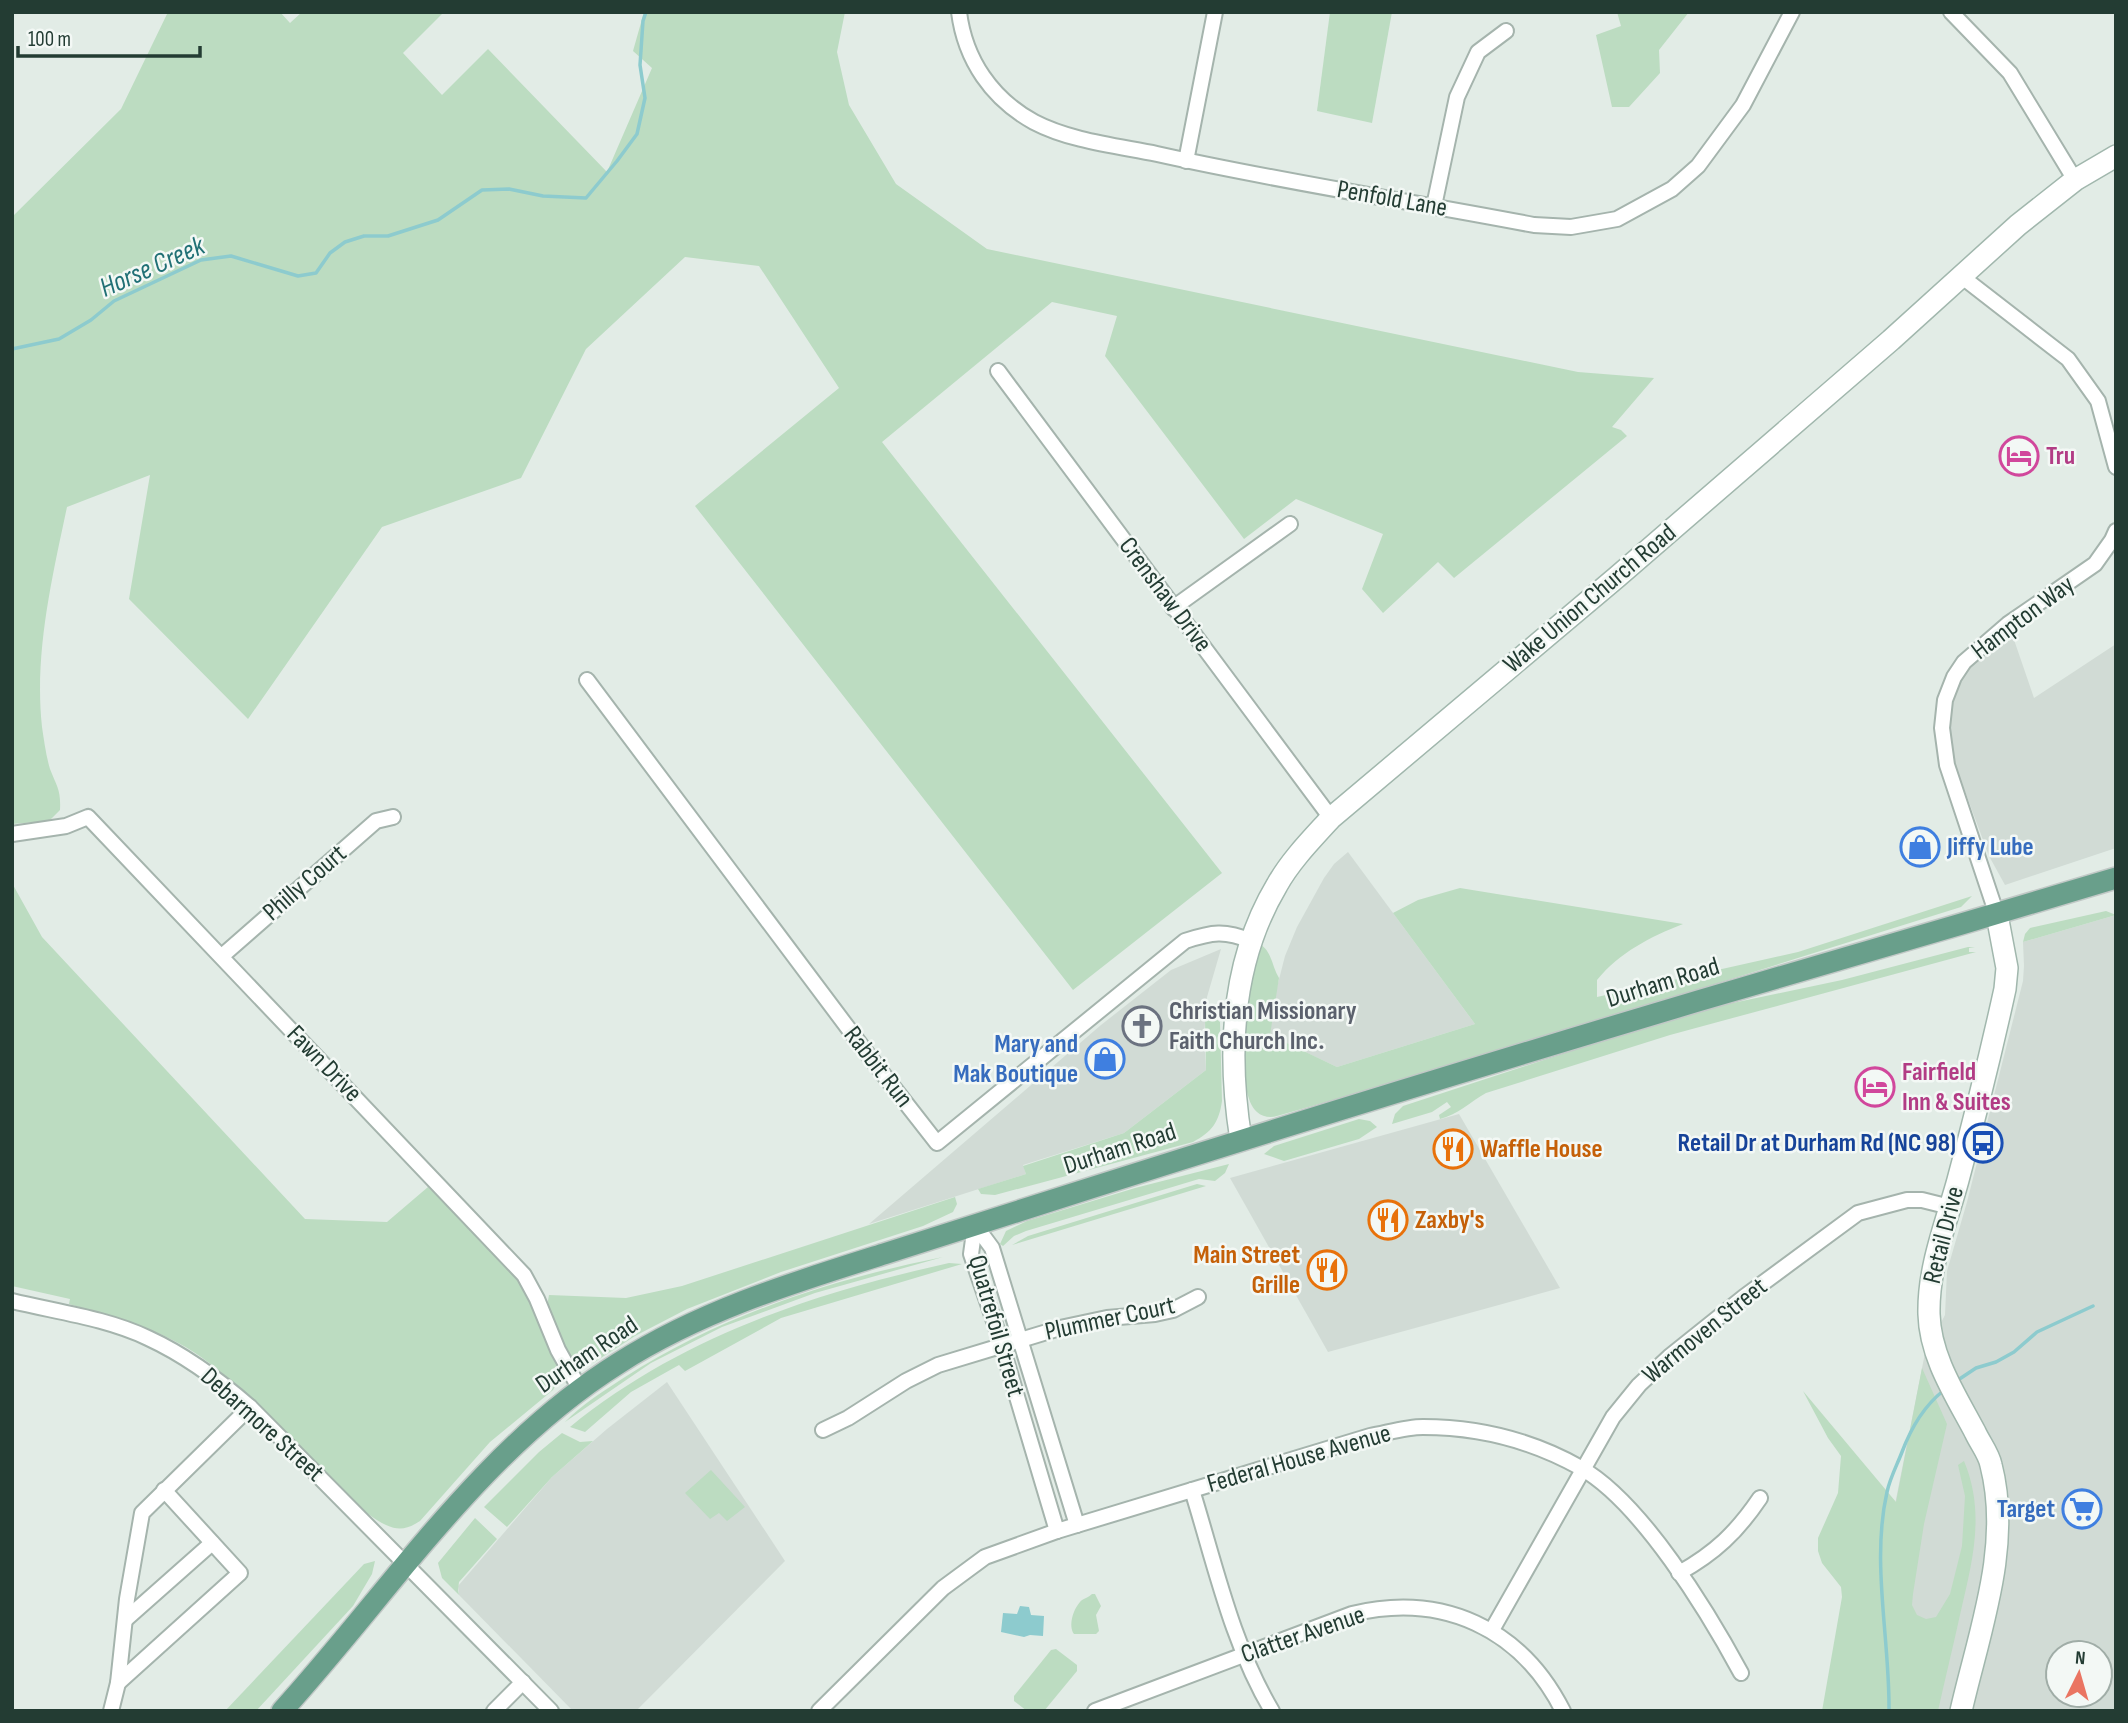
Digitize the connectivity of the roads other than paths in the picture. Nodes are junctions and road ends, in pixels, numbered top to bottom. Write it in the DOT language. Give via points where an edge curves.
graph roads {
  1 [pos="959,12"];
  2 [pos="1215,12"];
  3 [pos="1792,12"];
  4 [pos="1951,12"];
  5 [pos="1506,31"];
  6 [pos="2116,156"];
  7 [pos="1186,160"];
  8 [pos="2076,180"];
  9 [pos="1434,206"];
  10 [pos="1961,276"];
  11 [pos="998,371"];
  12 [pos="2116,467"];
  13 [pos="1290,524"];
  14 [pos="2116,531"];
  15 [pos="1173,608"];
  16 [pos="587,680"];
  17 [pos="393,817"];
  18 [pos="1331,818"];
  19 [pos="12,834"];
  20 [pos="2116,878"];
  21 [pos="1997,915"];
  22 [pos="1251,941"];
  23 [pos="222,956"];
  24 [pos="1241,1140"];
  25 [pos="1950,1207"];
  26 [pos="975,1225"];
  27 [pos="1198,1297"];
  28 [pos="12,1301"];
  29 [pos="1020,1339"];
  30 [pos="1000,1344"];
  31 [pos="580,1391"];
  32 [pos="250,1407"];
  33 [pos="823,1430"];
  34 [pos="1583,1469"];
  35 [pos="164,1490"];
  36 [pos="1192,1490"];
  37 [pos="1760,1498"];
  38 [pos="1077,1525"];
  39 [pos="1057,1531"];
  40 [pos="212,1543"];
  41 [pos="407,1564"];
  42 [pos="1679,1573"];
  43 [pos="125,1620"];
  44 [pos="1492,1630"];
  45 [pos="1243,1655"];
  46 [pos="1741,1673"];
  47 [pos="523,1682"];
  48 [pos="118,1683"];
  49 [pos="111,1711"];
  50 [pos="282,1711"];
  51 [pos="494,1711"];
  52 [pos="551,1711"];
  53 [pos="819,1711"];
  54 [pos="1095,1711"];
  55 [pos="1272,1711"];
  56 [pos="1563,1711"];
  57 [pos="1961,1711"];
  1 -- 7 [label="street, Penfold Lane" via="967,47 981,75 1004,101 1034,122 1063,134"];
  2 -- 7 [label="street"];
  3 -- 9 [label="street, Penfold Lane" via="1743,105 1698,166 1672,189 1617,219 1572,227 1534,225"];
  4 -- 8 [label="street" via="2010,73"];
  5 -- 9 [label="street" via="1478,52 1457,97"];
  6 -- 8 [label="street, Wake Union Church Road"];
  7 -- 9 [label="street, Penfold Lane"];
  8 -- 10 [label="street, Wake Union Church Road"];
  10 -- 12 [label="street" via="2068,359 2098,401"];
  10 -- 18 [label="street, Wake Union Church Road" via="1627,568"];
  11 -- 15 [label="street, Crenshaw Drive"];
  13 -- 15 [label="street"];
  14 -- 21 [label="street, Hampton Way" via="2095,564 2008,624 1964,662 1945,700 1942,728 1947,765"];
  15 -- 18 [label="street, Crenshaw Drive"];
  16 -- 22 [label="street, Rabbit Run" via="937,1143 1185,941 1209,933 1232,933"];
  17 -- 23 [label="street, Philly Court" via="376,821"];
  18 -- 22 [label="street, Wake Union Church Road" via="1277,884"];
  19 -- 23 [label="street, Fawn Drive" via="66,826 88,817"];
  20 -- 21 [label="main road, Durham Road"];
  21 -- 24 [label="main road, Durham Road"];
  21 -- 25 [label="street, Retail Drive" via="2007,968 2004,989"];
  22 -- 24 [label="street, Wake Union Church Road" via="1241,975 1234,1045"];
  23 -- 31 [label="street, Fawn Drive" via="524,1275"];
  24 -- 26 [label="main road, Durham Road"];
  25 -- 34 [label="street, Warmoven Street" via="1907,1200 1858,1213 1744,1297 1639,1384 1613,1417"];
  25 -- 57 [label="street, Retail Drive" via="1934,1262 1930,1332 1943,1371 1991,1463 1998,1504 1998,1545"];
  26 -- 29 [label="street, Quatrefoil Street" via="992,1248"];
  26 -- 30 [label="street, Quatrefoil Street" via="971,1254"];
  26 -- 31 [label="main road, Durham Road" via="736,1304 653,1343"];
  27 -- 29 [label="street, Plummer Court" via="1173,1310 1107,1318"];
  28 -- 32 [label="street, Debarmore Street" via="146,1337 185,1357"];
  29 -- 30 [label="street, Plummer Court"];
  29 -- 38 [label="street, Quatrefoil Street"];
  30 -- 33 [label="street, Plummer Court" via="938,1365"];
  30 -- 39 [label="street, Quatrefoil Street"];
  31 -- 41 [label="main road, Durham Road" via="507,1450"];
  32 -- 35 [label="street"];
  32 -- 41 [label="street, Debarmore Street"];
  34 -- 36 [label="street, Federal House Avenue" via="1536,1447 1475,1429 1420,1427 1370,1436"];
  34 -- 42 [label="street, Federal House Avenue" via="1640,1521"];
  34 -- 44 [label="street, Warmoven Street"];
  35 -- 40 [label="street"];
  35 -- 43 [label="street" via="142,1513"];
  36 -- 38 [label="street, Federal House Avenue"];
  36 -- 45 [label="street"];
  37 -- 42 [label="street" via="1740,1527 1706,1558"];
  38 -- 39 [label="street, Federal House Avenue"];
  39 -- 53 [label="street, Federal House Avenue" via="985,1557 963,1572"];
  40 -- 43 [label="street"];
  40 -- 48 [label="street" via="240,1573"];
  41 -- 47 [label="street, Debarmore Street"];
  41 -- 50 [label="main road, Durham Road"];
  42 -- 46 [label="street, Federal House Avenue"];
  43 -- 48 [label="street"];
  44 -- 45 [label="street, Clatter Avenue" via="1444,1612 1392,1607 1352,1614"];
  44 -- 56 [label="street, Clatter Avenue" via="1525,1656"];
  45 -- 54 [label="street, Clatter Avenue"];
  45 -- 55 [label="street"];
  47 -- 51 [label="street"];
  47 -- 52 [label="street, Debarmore Street"];
  48 -- 49 [label="street"];
}
